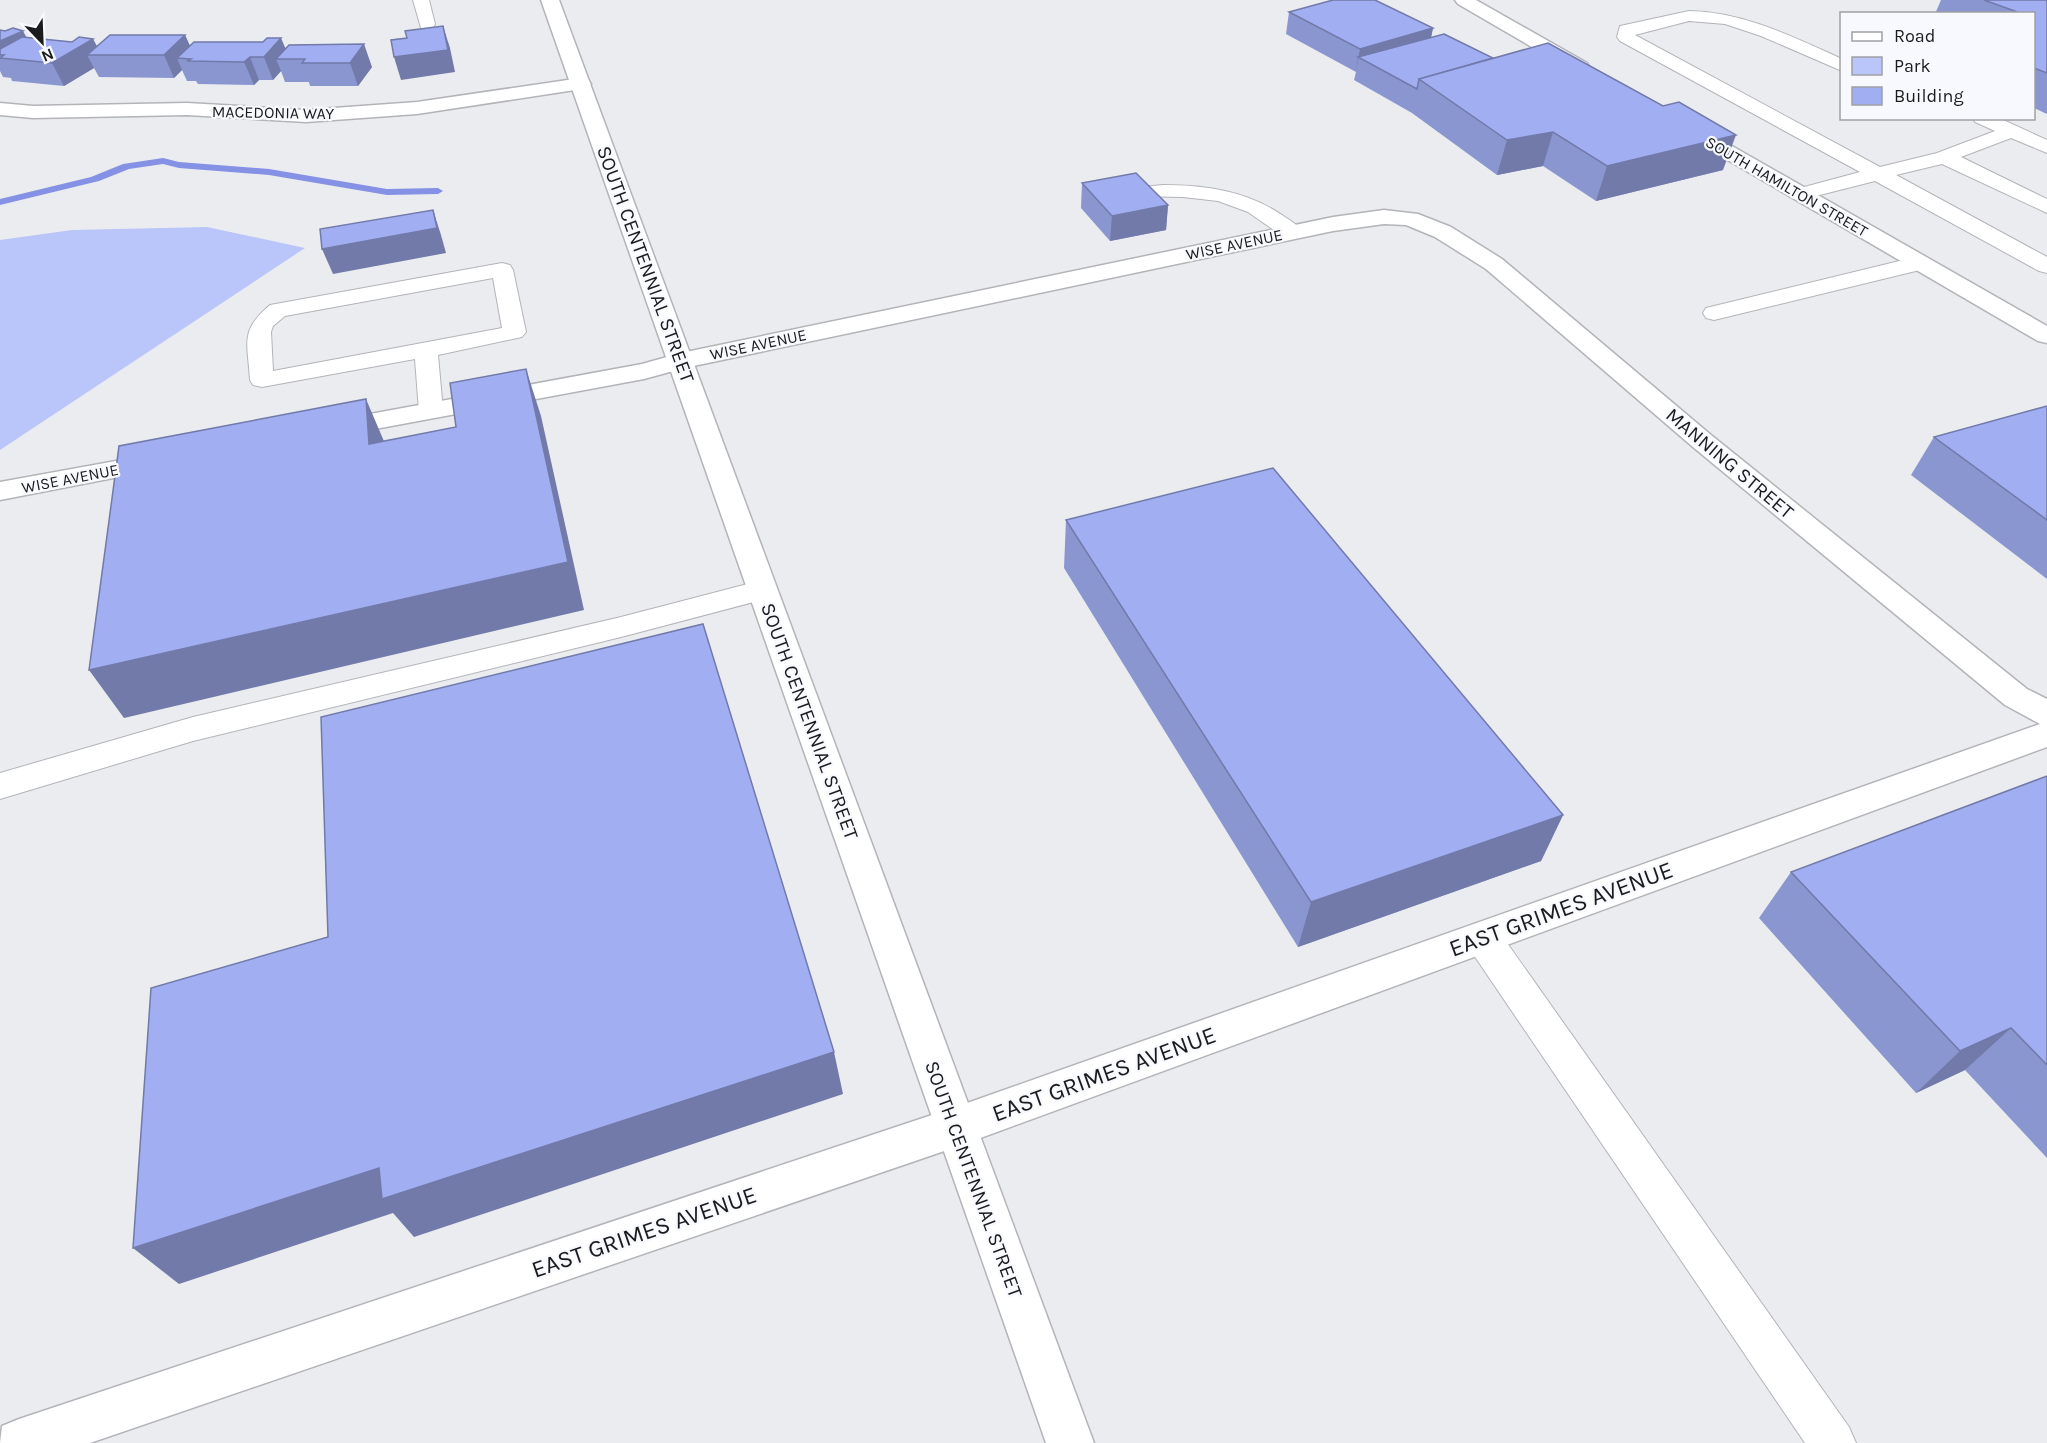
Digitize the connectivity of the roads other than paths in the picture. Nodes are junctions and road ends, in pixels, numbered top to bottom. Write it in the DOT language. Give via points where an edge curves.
graph roads {
  1 [pos="421,0"];
  2 [pos="550,0"];
  3 [pos="1464,0"];
  4 [pos="426,24"];
  5 [pos="1840,65"];
  6 [pos="1596,76"];
  7 [pos="581,84"];
  8 [pos="0,109"];
  9 [pos="1668,117"];
  10 [pos="1986,120"];
  11 [pos="2011,131"];
  12 [pos="2047,147"];
  13 [pos="1944,157"];
  14 [pos="1876,174"];
  15 [pos="2036,182"];
  16 [pos="2013,190"];
  17 [pos="1140,192"];
  18 [pos="1800,194"];
  19 [pos="2047,207"];
  20 [pos="1410,219"];
  21 [pos="1292,232"];
  22 [pos="1920,262"];
  23 [pos="2047,266"];
  24 [pos="1714,313"];
  25 [pos="2047,336"];
  26 [pos="426,350"];
  27 [pos="681,361"];
  28 [pos="431,411"];
  29 [pos="315,433"];
  30 [pos="186,457"];
  31 [pos="0,491"];
  32 [pos="763,590"];
  33 [pos="2047,714"];
  34 [pos="2047,734"];
  35 [pos="0,786"];
  36 [pos="1482,938"];
  37 [pos="956,1127"];
  38 [pos="19,1443"];
  39 [pos="1070,1443"];
  40 [pos="1833,1443"];
  1 -- 4 [label="lane"];
  2 -- 7 [label="street, SOUTH CENTENNIAL STREET"];
  3 -- 6 [label="street"];
  5 -- 14 [label="lane" via="1732,19 1688,16 1626,30 1626,37"];
  7 -- 8 [label="street, MACEDONIA WAY" via="417,108 306,116 187,109 33,112"];
  7 -- 27 [label="street, SOUTH CENTENNIAL STREET"];
  9 -- 18 [label="street, SOUTH HAMILTON STREET"];
  10 -- 11 [label="lane"];
  11 -- 12 [label="lane"];
  11 -- 13 [label="lane"];
  13 -- 14 [label="lane"];
  13 -- 16 [label="lane"];
  14 -- 18 [label="lane"];
  14 -- 23 [label="lane"];
  15 -- 16 [label="lane"];
  16 -- 19 [label="lane"];
  17 -- 21 [label="lane" via="1185,189 1213,193 1248,203"];
  18 -- 22 [label="street, SOUTH HAMILTON STREET"];
  20 -- 21 [label="street, WISE AVENUE" via="1384,217"];
  20 -- 33 [label="street, MANNING STREET" via="1443,232 1494,264 1702,441 2006,690"];
  21 -- 27 [label="street, WISE AVENUE"];
  22 -- 24 [label="lane"];
  22 -- 25 [label="street, SOUTH HAMILTON STREET"];
  26 -- 26 [label="lane" via="514,332 502,270 278,310 262,323 259,332 262,380"];
  26 -- 28 [label="lane"];
  27 -- 28 [label="street, WISE AVENUE"];
  27 -- 32 [label="street, SOUTH CENTENNIAL STREET"];
  28 -- 29 [label="street, WISE AVENUE"];
  30 -- 31 [label="street, WISE AVENUE"];
  32 -- 35 [label="lane" via="193,729"];
  32 -- 37 [label="street, SOUTH CENTENNIAL STREET"];
  34 -- 36 [label="street, EAST GRIMES AVENUE"];
  36 -- 37 [label="street, EAST GRIMES AVENUE"];
  36 -- 40 [label="lane"];
  37 -- 38 [label="street, EAST GRIMES AVENUE"];
  37 -- 39 [label="street, SOUTH CENTENNIAL STREET"];
}
